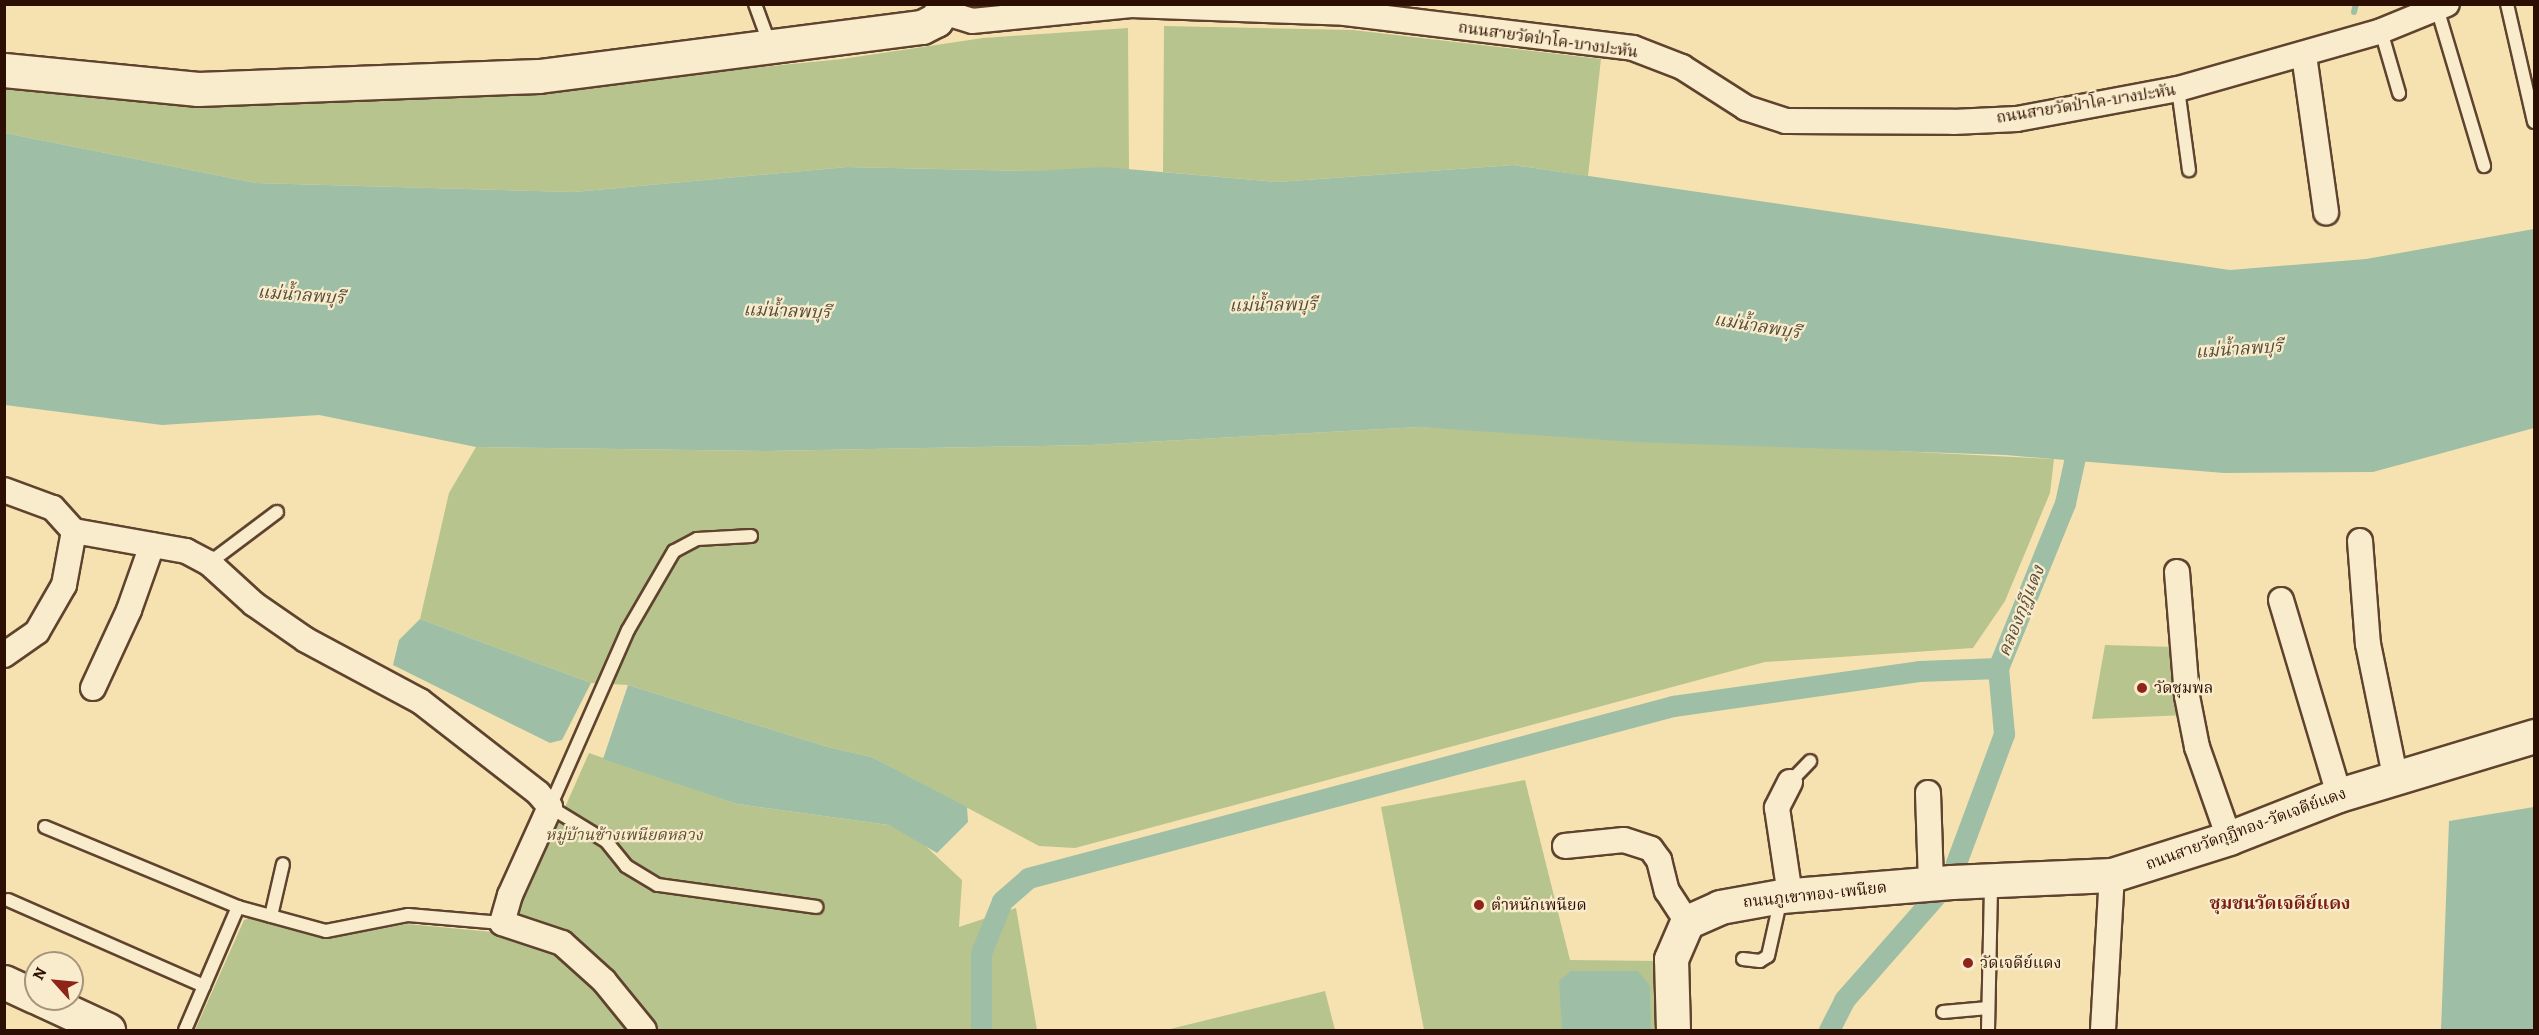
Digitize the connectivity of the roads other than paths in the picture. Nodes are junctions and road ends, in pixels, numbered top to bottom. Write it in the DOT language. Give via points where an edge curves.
graph roads {
  1 [pos="755,4"];
  2 [pos="2507,4"];
  3 [pos="1117,5"];
  4 [pos="2442,6"];
  5 [pos="944,8"];
  6 [pos="1018,10"];
  7 [pos="2380,31"];
  8 [pos="770,46"];
  9 [pos="2304,55"];
  10 [pos="4,70"];
  11 [pos="2178,89"];
  12 [pos="2399,93"];
  13 [pos="2534,122"];
  14 [pos="2484,166"];
  15 [pos="2189,170"];
  16 [pos="2326,212"];
  17 [pos="4,490"];
  18 [pos="277,512"];
  19 [pos="74,531"];
  20 [pos="751,536"];
  21 [pos="2360,541"];
  22 [pos="152,545"];
  23 [pos="209,563"];
  24 [pos="2177,572"];
  25 [pos="2281,600"];
  26 [pos="4,655"];
  27 [pos="93,688"];
  28 [pos="2535,736"];
  29 [pos="1810,761"];
  30 [pos="2395,776"];
  31 [pos="1790,782"];
  32 [pos="1928,793"];
  33 [pos="2339,795"];
  34 [pos="550,807"];
  35 [pos="45,827"];
  36 [pos="2229,838"];
  37 [pos="1565,846"];
  38 [pos="283,864"];
  39 [pos="2112,875"];
  40 [pos="1991,880"];
  41 [pos="1941,883"];
  42 [pos="1786,896"];
  43 [pos="8,900"];
  44 [pos="238,907"];
  45 [pos="816,907"];
  46 [pos="271,916"];
  47 [pos="502,922"];
  48 [pos="1687,922"];
  49 [pos="1743,959"];
  50 [pos="4,982"];
  51 [pos="204,986"];
  52 [pos="24,991"];
  53 [pos="1988,1008"];
  54 [pos="67,1011"];
  55 [pos="1943,1012"];
  56 [pos="108,1030"];
  57 [pos="185,1030"];
  58 [pos="644,1030"];
  59 [pos="1673,1030"];
  60 [pos="1988,1030"];
  61 [pos="2103,1030"];
  1 -- 8 [label="lane"];
  2 -- 13 [label="lane"];
  3 -- 6 [label="street, ถนนสายวัดป่าโค-บางปะหัน"];
  3 -- 11 [label="street, ถนนสายวัดป่าโค-บางปะหัน" via="1345,13 1633,48 1682,67 1746,108 1786,122 2017,119"];
  4 -- 7 [label="street, ถนนสายวัดป่าโค-บางปะหัน"];
  4 -- 14 [label="lane"];
  5 -- 6 [label="street, ถนนสายวัดป่าโค-บางปะหัน" via="972,21"];
  5 -- 8 [label="street" via="922,27"];
  7 -- 9 [label="street, ถนนสายวัดป่าโค-บางปะหัน"];
  7 -- 12 [label="lane"];
  8 -- 10 [label="street" via="539,76 198,89"];
  9 -- 11 [label="street, ถนนสายวัดป่าโค-บางปะหัน"];
  9 -- 16 [label="street"];
  11 -- 15 [label="lane"];
  17 -- 19 [label="street" via="53,508"];
  18 -- 23 [label="lane"];
  19 -- 22 [label="street"];
  19 -- 26 [label="street" via="64,585 37,632"];
  20 -- 34 [label="lane" via="697,539 674,551 628,630"];
  21 -- 30 [label="street" via="2368,644"];
  22 -- 23 [label="street" via="186,551"];
  22 -- 27 [label="street" via="129,610"];
  23 -- 34 [label="street" via="255,604 306,640 420,701"];
  24 -- 36 [label="street" via="2187,696 2197,747"];
  25 -- 33 [label="street"];
  28 -- 30 [label="street, ถนนสายวัดกุฎีทอง-วัดเจดีย์แดง"];
  29 -- 31 [label="lane"];
  30 -- 33 [label="street, ถนนสายวัดกุฎีทอง-วัดเจดีย์แดง"];
  31 -- 42 [label="street" via="1777,808"];
  32 -- 41 [label="street"];
  33 -- 36 [label="street, ถนนสายวัดกุฎีทอง-วัดเจดีย์แดง"];
  34 -- 45 [label="lane" via="606,841 626,866 658,885"];
  34 -- 47 [label="street"];
  35 -- 44 [label="lane"];
  36 -- 39 [label="street, ถนนสายวัดกุฎีทอง-วัดเจดีย์แดง"];
  37 -- 48 [label="street" via="1640,842 1659,860 1667,891"];
  38 -- 46 [label="lane"];
  39 -- 40 [label="street, ถนนสายวัดกุฎีทอง-วัดเจดีย์แดง"];
  39 -- 61 [label="street"];
  40 -- 41 [label="street, ถนนสายวัดกุฎีทอง-วัดเจดีย์แดง"];
  40 -- 53 [label="lane"];
  41 -- 42 [label="street, ถนนภูเขาทอง-เพนียด"];
  42 -- 48 [label="street, ถนนภูเขาทอง-เพนียด" via="1720,907"];
  42 -- 49 [label="lane" via="1768,956 1760,961"];
  43 -- 51 [label="lane"];
  44 -- 46 [label="lane"];
  44 -- 51 [label="lane"];
  46 -- 47 [label="lane" via="326,931 408,915"];
  47 -- 58 [label="street" via="562,943 604,981"];
  48 -- 59 [label="street" via="1671,959"];
  50 -- 52 [label="street"];
  51 -- 57 [label="lane"];
  53 -- 55 [label="lane"];
  53 -- 60 [label="lane"];
  54 -- 56 [label="street"];
}
